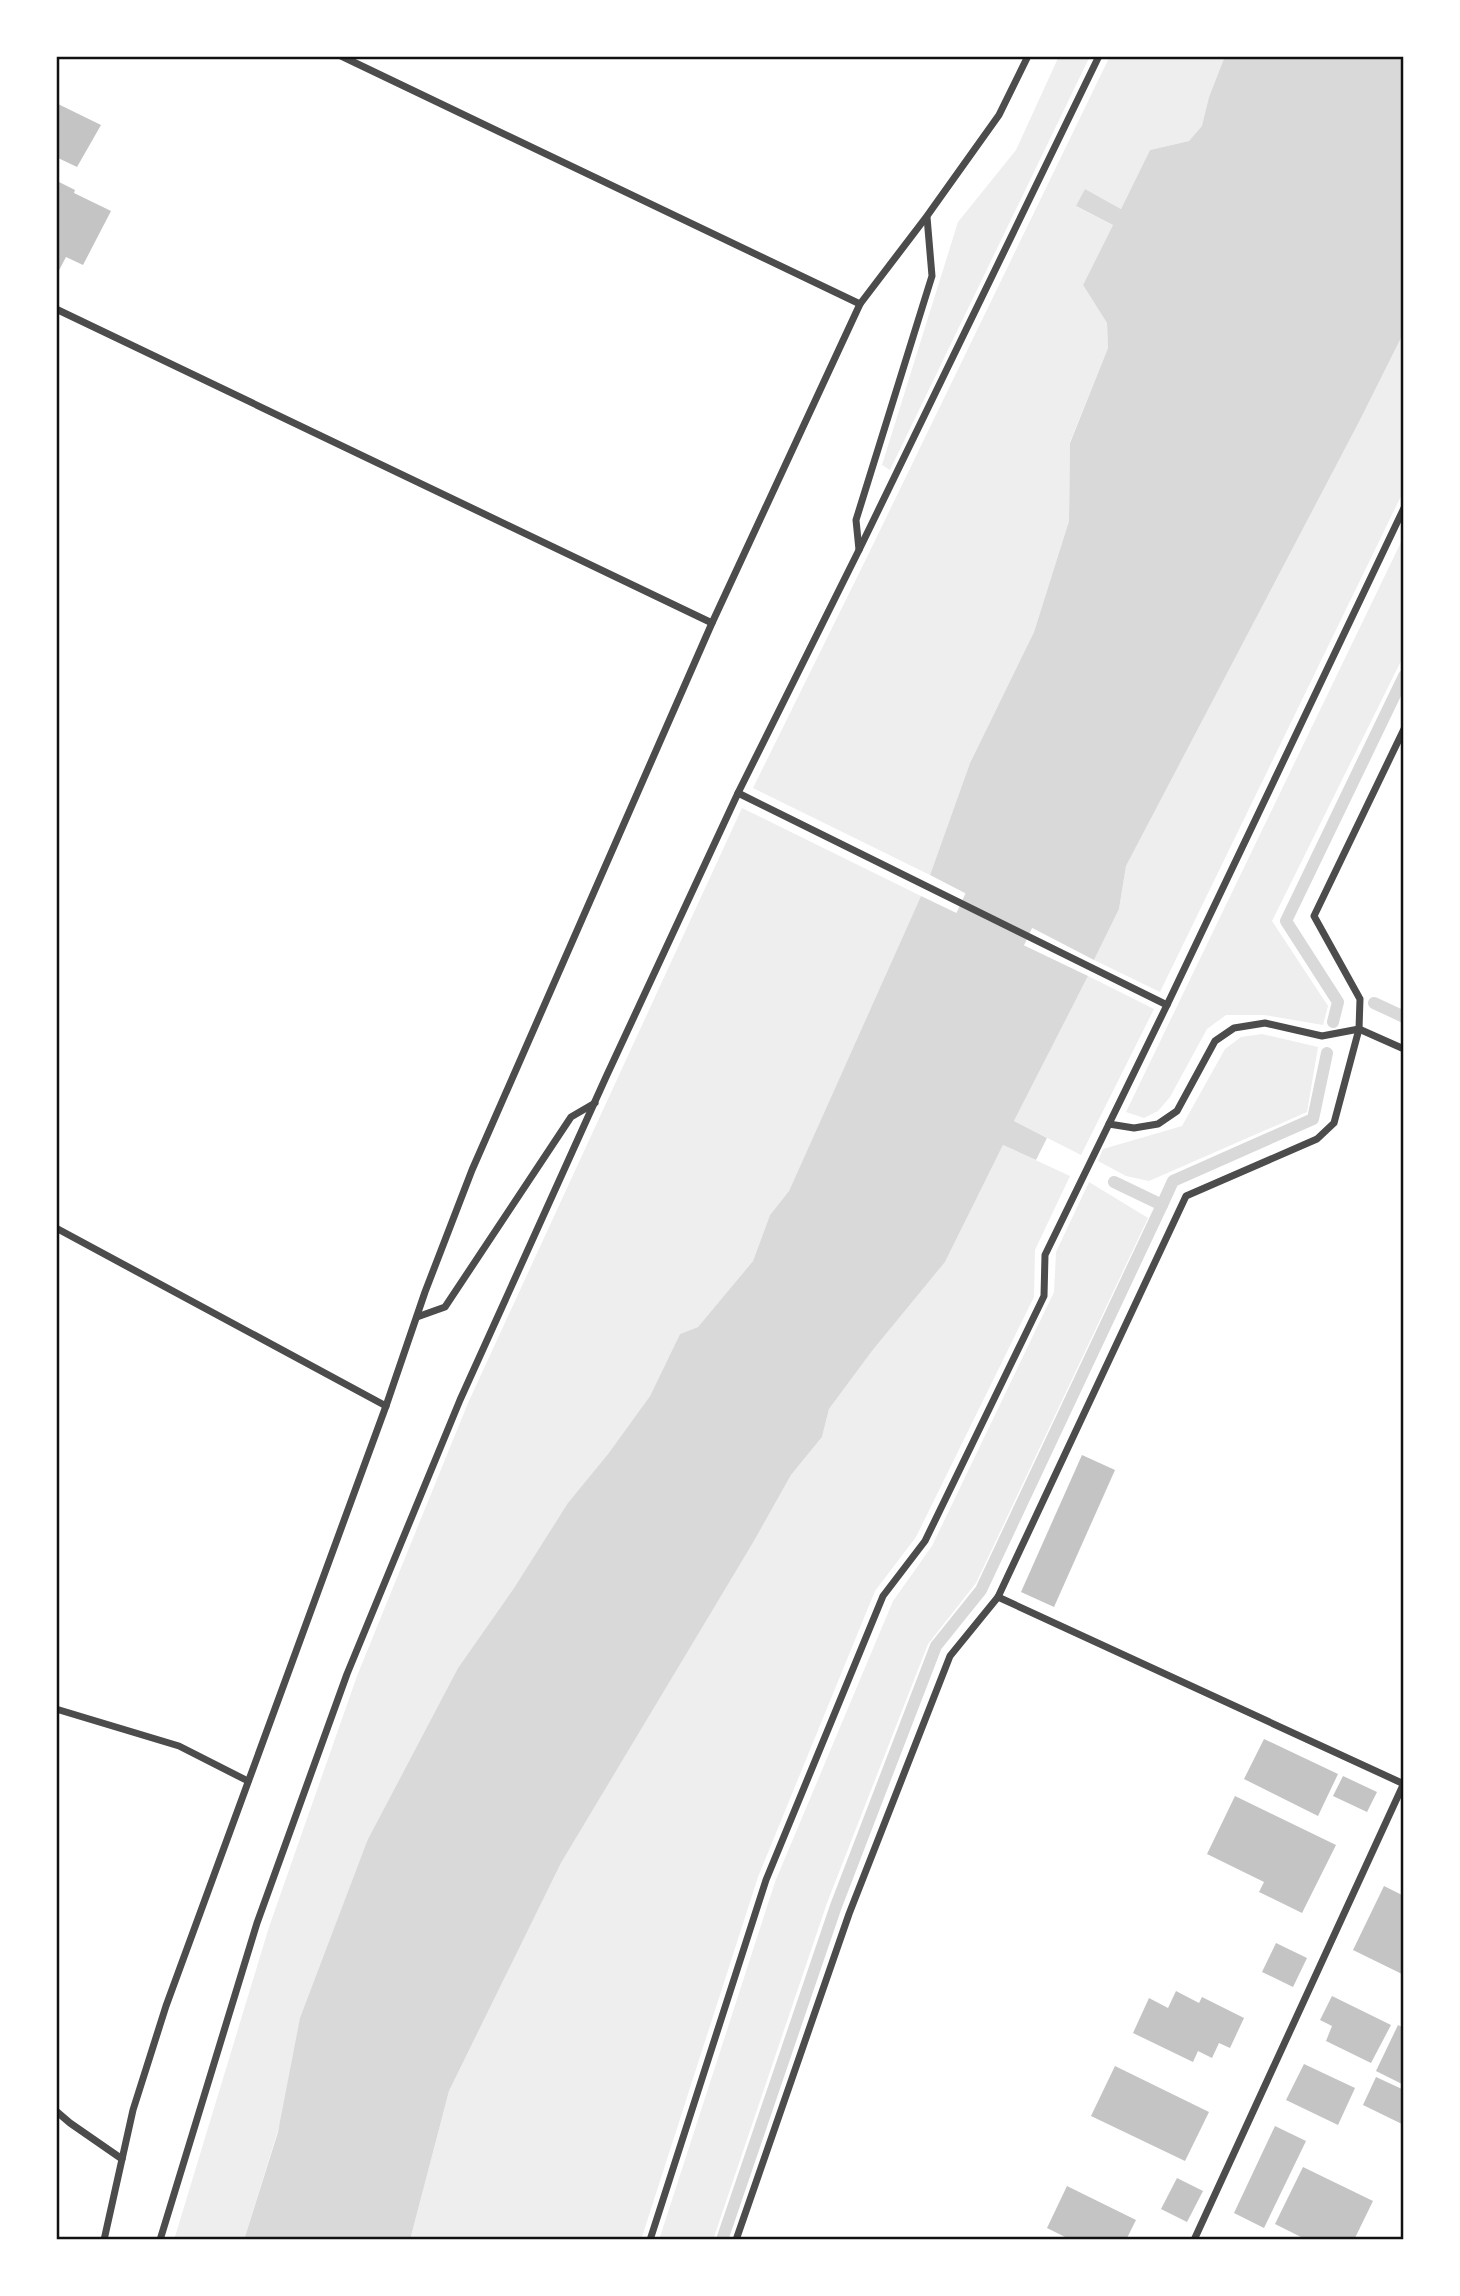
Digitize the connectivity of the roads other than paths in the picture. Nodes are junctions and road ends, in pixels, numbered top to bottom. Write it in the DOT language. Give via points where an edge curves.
graph roads {
  1 [pos="341,56"];
  2 [pos="1028,56"];
  3 [pos="1099,56"];
  4 [pos="927,216"];
  5 [pos="860,304"];
  6 [pos="56,309"];
  7 [pos="1404,510"];
  8 [pos="859,550"];
  9 [pos="712,623"];
  10 [pos="1404,729"];
  11 [pos="738,793"];
  12 [pos="1167,1004"];
  13 [pos="1359,1029"];
  14 [pos="1404,1049"];
  15 [pos="595,1103"];
  16 [pos="1110,1124"];
  17 [pos="56,1228"];
  18 [pos="417,1317"];
  19 [pos="386,1406"];
  20 [pos="998,1597"];
  21 [pos="56,1709"];
  22 [pos="248,1781"];
  23 [pos="1404,1783"];
  24 [pos="56,2111"];
  25 [pos="122,2158"];
  26 [pos="104,2240"];
  27 [pos="160,2240"];
  28 [pos="650,2240"];
  29 [pos="736,2240"];
  30 [pos="1194,2240"];
  1 -- 5 [label="street"];
  2 -- 4 [label="street" via="999,115"];
  3 -- 8 [label="street"];
  4 -- 5 [label="street"];
  4 -- 8 [label="street" via="932,276 856,520"];
  5 -- 9 [label="street"];
  6 -- 9 [label="street"];
  7 -- 12 [label="street"];
  8 -- 11 [label="street"];
  9 -- 18 [label="street" via="472,1170"];
  10 -- 13 [label="street" via="1314,916 1360,999"];
  11 -- 12 [label="street"];
  11 -- 15 [label="street"];
  12 -- 16 [label="street"];
  13 -- 14 [label="street"];
  13 -- 16 [label="street" via="1322,1036 1265,1023 1234,1028 1215,1041 1177,1111 1158,1124 1134,1128"];
  13 -- 20 [label="street" via="1334,1123 1317,1139 1186,1196"];
  15 -- 18 [label="street" via="571,1117 445,1307"];
  15 -- 27 [label="street" via="460,1400 347,1674 257,1923"];
  16 -- 28 [label="street" via="1045,1255 1044,1296 925,1541 883,1596 772,1867"];
  17 -- 19 [label="street"];
  18 -- 19 [label="street"];
  19 -- 22 [label="street"];
  20 -- 23 [label="street"];
  20 -- 29 [label="street" via="950,1656 849,1914"];
  21 -- 22 [label="street" via="179,1746"];
  22 -- 25 [label="street" via="166,2006"];
  23 -- 30 [label="street"];
  24 -- 25 [label="street"];
  25 -- 26 [label="street"];
}
